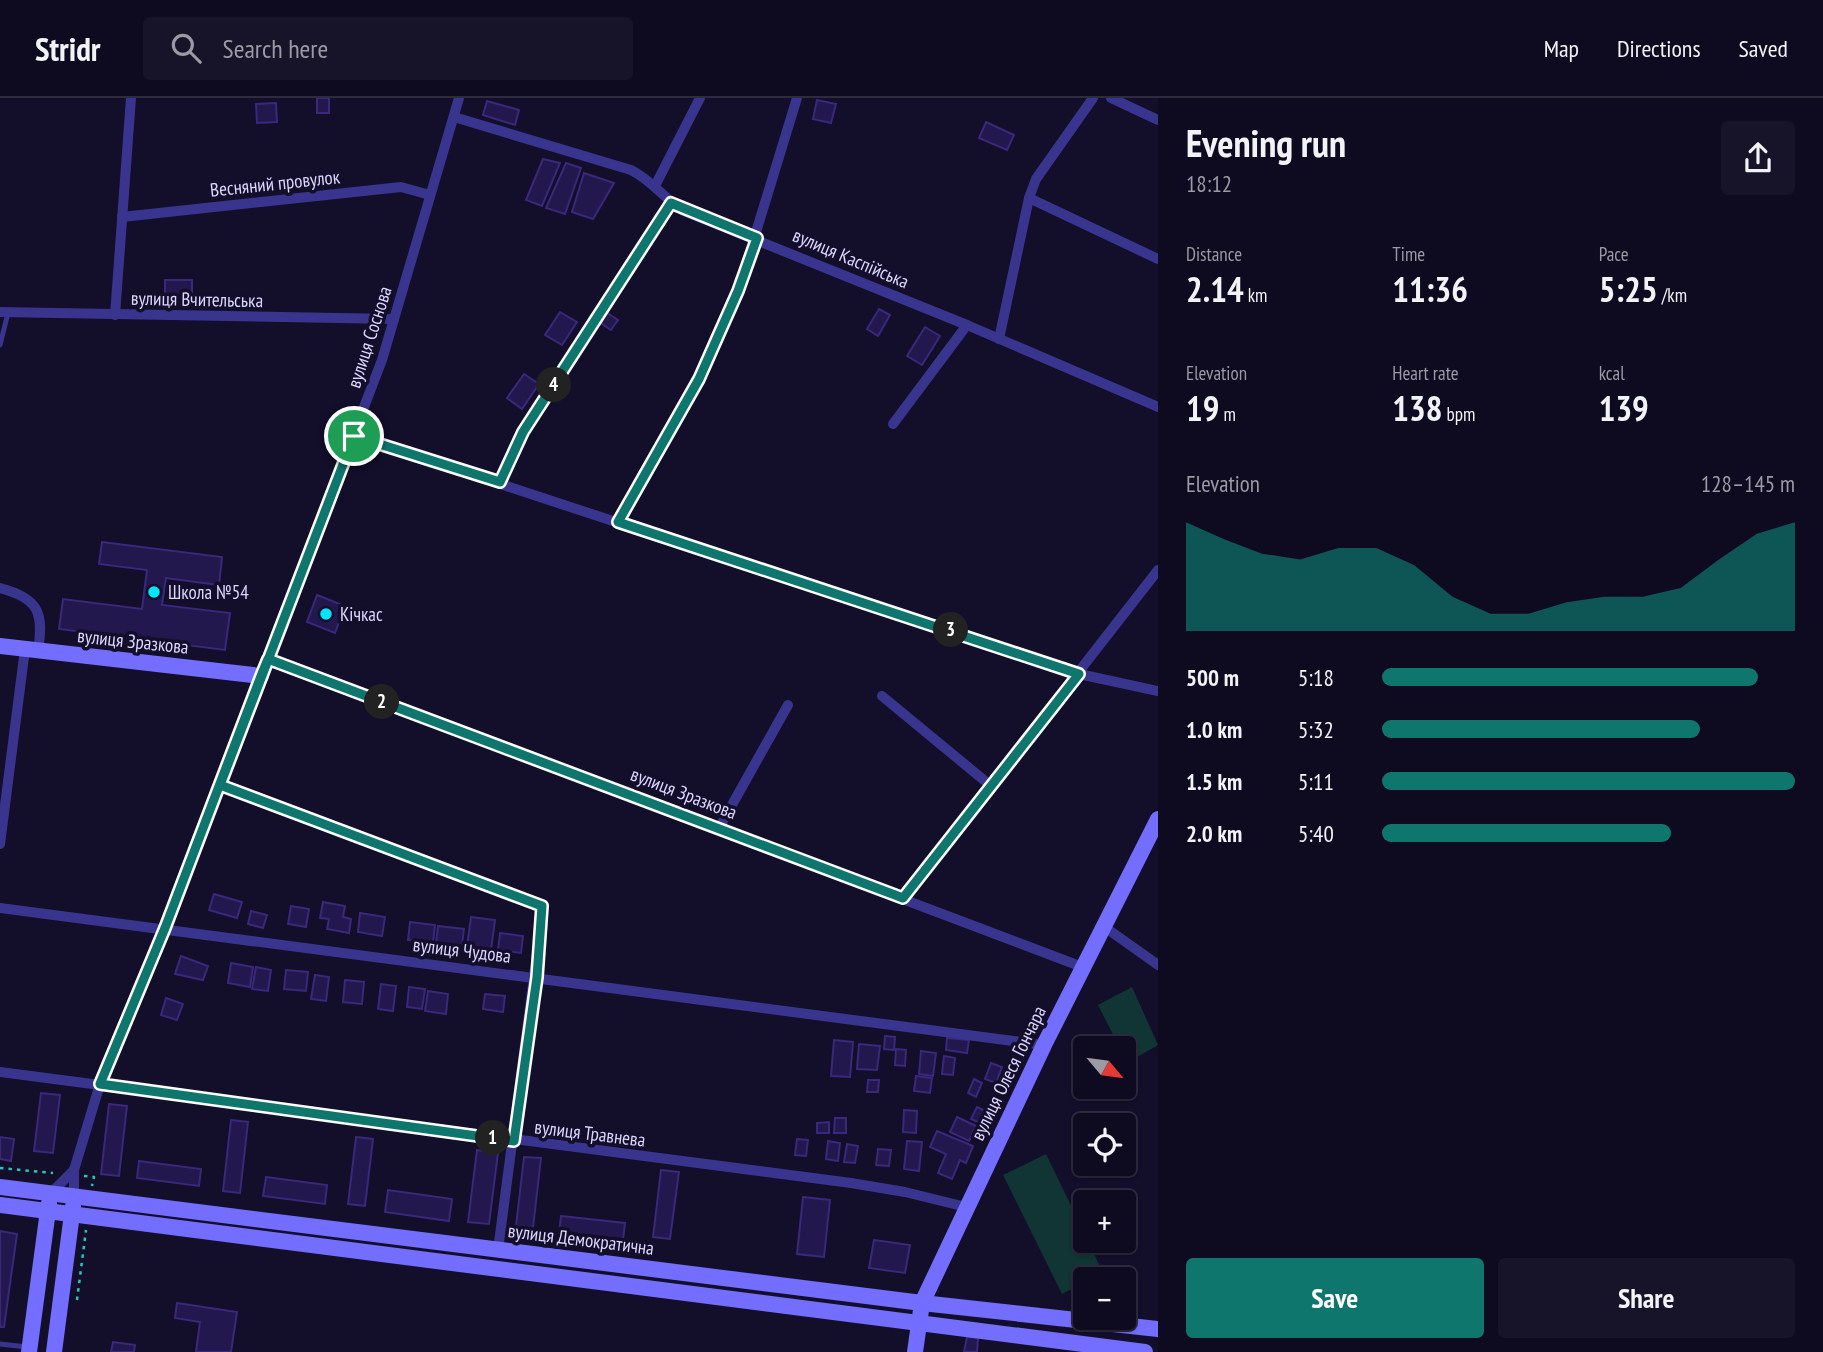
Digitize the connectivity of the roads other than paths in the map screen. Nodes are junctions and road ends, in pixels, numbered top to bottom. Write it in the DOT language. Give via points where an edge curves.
graph roads {
  1 [pos="131,98"];
  2 [pos="459,98"];
  3 [pos="700,98"];
  4 [pos="797,98"];
  5 [pos="1093,98"];
  6 [pos="1111,98"];
  7 [pos="454,117"];
  8 [pos="1158,120"];
  9 [pos="656,184"];
  10 [pos="430,195"];
  11 [pos="1029,198"];
  12 [pos="671,203"];
  13 [pos="122,217"];
  14 [pos="757,238"];
  15 [pos="1158,259"];
  16 [pos="4,312"];
  17 [pos="115,316"];
  18 [pos="394,319"];
  19 [pos="967,325"];
  20 [pos="999,338"];
  21 [pos="0,345"];
  22 [pos="1158,407"];
  23 [pos="893,424"];
  24 [pos="354,436"];
  25 [pos="500,482"];
  26 [pos="618,522"];
  27 [pos="1158,570"];
  28 [pos="0,588"];
  29 [pos="0,646"];
  30 [pos="31,650"];
  31 [pos="268,659"];
  32 [pos="1079,674"];
  33 [pos="261,676"];
  34 [pos="1158,691"];
  35 [pos="882,696"];
  36 [pos="788,705"];
  37 [pos="220,785"];
  38 [pos="991,786"];
  39 [pos="1158,819"];
  40 [pos="719,828"];
  41 [pos="0,844"];
  42 [pos="903,898"];
  43 [pos="0,908"];
  44 [pos="165,928"];
  45 [pos="1106,928"];
  46 [pos="1158,965"];
  47 [pos="1085,968"];
  48 [pos="537,977"];
  49 [pos="1044,1045"];
  50 [pos="0,1072"];
  51 [pos="100,1084"];
  52 [pos="514,1141"];
  53 [pos="73,1173"];
  54 [pos="0,1187"];
  55 [pos="50,1194"];
  56 [pos="83,1198"];
  57 [pos="0,1205"];
  58 [pos="966,1207"];
  59 [pos="48,1211"];
  60 [pos="80,1215"];
  61 [pos="498,1250"];
  62 [pos="922,1303"];
  63 [pos="919,1324"];
  64 [pos="1158,1329"];
  65 [pos="0,1343"];
  66 [pos="29,1350"];
  67 [pos="54,1352"];
  68 [pos="915,1352"];
  69 [pos="1145,1352"];
  1 -- 13 [label="street"];
  2 -- 7 [label="street, вулиця Соснова"];
  3 -- 9 [label="street"];
  4 -- 14 [label="street"];
  5 -- 11 [label="street" via="1036,179"];
  6 -- 8 [label="street"];
  7 -- 9 [label="street, вулиця Каспійська" via="631,170"];
  7 -- 10 [label="street, вулиця Соснова"];
  9 -- 12 [label="street, вулиця Каспійська"];
  10 -- 13 [label="street, Весняний провулок" via="401,187"];
  10 -- 18 [label="street, вулиця Соснова"];
  11 -- 15 [label="street"];
  11 -- 20 [label="street"];
  12 -- 14 [label="street, вулиця Каспійська"];
  12 -- 25 [label="street" via="523,432"];
  13 -- 17 [label="street"];
  14 -- 19 [label="street, вулиця Каспійська"];
  14 -- 26 [label="street" via="699,379"];
  16 -- 17 [label="street, вулиця Вчительська"];
  16 -- 21 [label="lane"];
  17 -- 18 [label="street, вулиця Вчительська"];
  18 -- 24 [label="street, вулиця Соснова"];
  19 -- 20 [label="street, вулиця Каспійська"];
  19 -- 23 [label="street"];
  20 -- 22 [label="street, вулиця Каспійська"];
  24 -- 25 [label="street"];
  24 -- 31 [label="street, вулиця Соснова"];
  25 -- 26 [label="street"];
  26 -- 32 [label="street"];
  27 -- 32 [label="street"];
  28 -- 30 [label="street" via="20,594 38,610 41,621"];
  29 -- 30 [label="street, вулиця Зразкова"];
  30 -- 33 [label="street, вулиця Зразкова"];
  30 -- 41 [label="street"];
  31 -- 33 [label="street, вулиця Соснова"];
  31 -- 40 [label="street, вулиця Зразкова"];
  32 -- 34 [label="street"];
  32 -- 38 [label="street"];
  33 -- 37 [label="street, вулиця Соснова"];
  35 -- 38 [label="street"];
  36 -- 40 [label="street"];
  37 -- 44 [label="street, вулиця Соснова"];
  37 -- 48 [label="street" via="538,903 544,910"];
  38 -- 42 [label="street"];
  39 -- 45 [label="street, вулиця Олеся Гончара"];
  40 -- 42 [label="street, вулиця Зразкова"];
  42 -- 47 [label="street, вулиця Зразкова"];
  43 -- 44 [label="street, вулиця Чудова"];
  44 -- 48 [label="street, вулиця Чудова"];
  44 -- 51 [label="street, вулиця Соснова"];
  45 -- 46 [label="street"];
  45 -- 47 [label="street, вулиця Олеся Гончара"];
  47 -- 49 [label="street, вулиця Олеся Гончара"];
  48 -- 49 [label="street, вулиця Чудова"];
  48 -- 52 [label="street"];
  49 -- 58 [label="street, вулиця Олеся Гончара"];
  50 -- 51 [label="street, вулиця Травнева"];
  51 -- 52 [label="street, вулиця Травнева"];
  51 -- 53 [label="street, вулиця Соснова"];
  52 -- 58 [label="street, вулиця Травнева" via="850,1183"];
  52 -- 61 [label="street"];
  53 -- 55 [label="street"];
  53 -- 56 [label="street, вулиця Соснова"];
  54 -- 55 [label="street, вулиця Демократична"];
  55 -- 56 [label="street, вулиця Демократична"];
  55 -- 59 [label="street"];
  56 -- 60 [label="street"];
  56 -- 61 [label="street, вулиця Демократична"];
  57 -- 59 [label="street"];
  58 -- 62 [label="street, вулиця Олеся Гончара"];
  59 -- 60 [label="street"];
  59 -- 66 [label="street"];
  60 -- 63 [label="street"];
  60 -- 67 [label="street"];
  61 -- 62 [label="street, вулиця Демократична"];
  62 -- 63 [label="street, вулиця Олеся Гончара"];
  62 -- 64 [label="street, вулиця Демократична"];
  63 -- 68 [label="street, вулиця Олеся Гончара"];
  63 -- 69 [label="street"];
  65 -- 66 [label="lane"];
}
